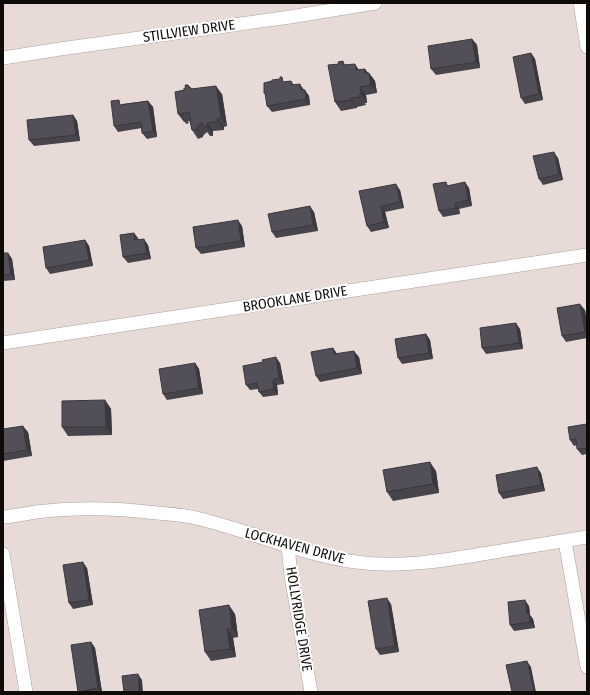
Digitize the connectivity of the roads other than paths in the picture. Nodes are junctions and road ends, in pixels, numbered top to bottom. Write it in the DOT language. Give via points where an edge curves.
graph roads {
  1 [pos="375,3"];
  2 [pos="580,3"];
  3 [pos="587,47"];
  4 [pos="3,58"];
  5 [pos="587,255"];
  6 [pos="3,343"];
  7 [pos="3,517"];
  8 [pos="587,537"];
  9 [pos="565,541"];
  10 [pos="288,546"];
  11 [pos="3,554"];
  12 [pos="587,667"];
  13 [pos="26,692"];
  14 [pos="311,692"];
  1 -- 4 [label="street, STILLVIEW DRIVE"];
  2 -- 3 [label="street"];
  5 -- 6 [label="street, BROOKLANE DRIVE"];
  7 -- 10 [label="street, LOCKHAVEN DRIVE" via="37,512 134,510 206,520"];
  8 -- 9 [label="street, LOCKHAVEN DRIVE"];
  9 -- 10 [label="street, LOCKHAVEN DRIVE" via="442,561 404,564 356,562"];
  9 -- 12 [label="street"];
  10 -- 14 [label="street, HOLLYRIDGE DRIVE"];
  11 -- 13 [label="street"];
}
